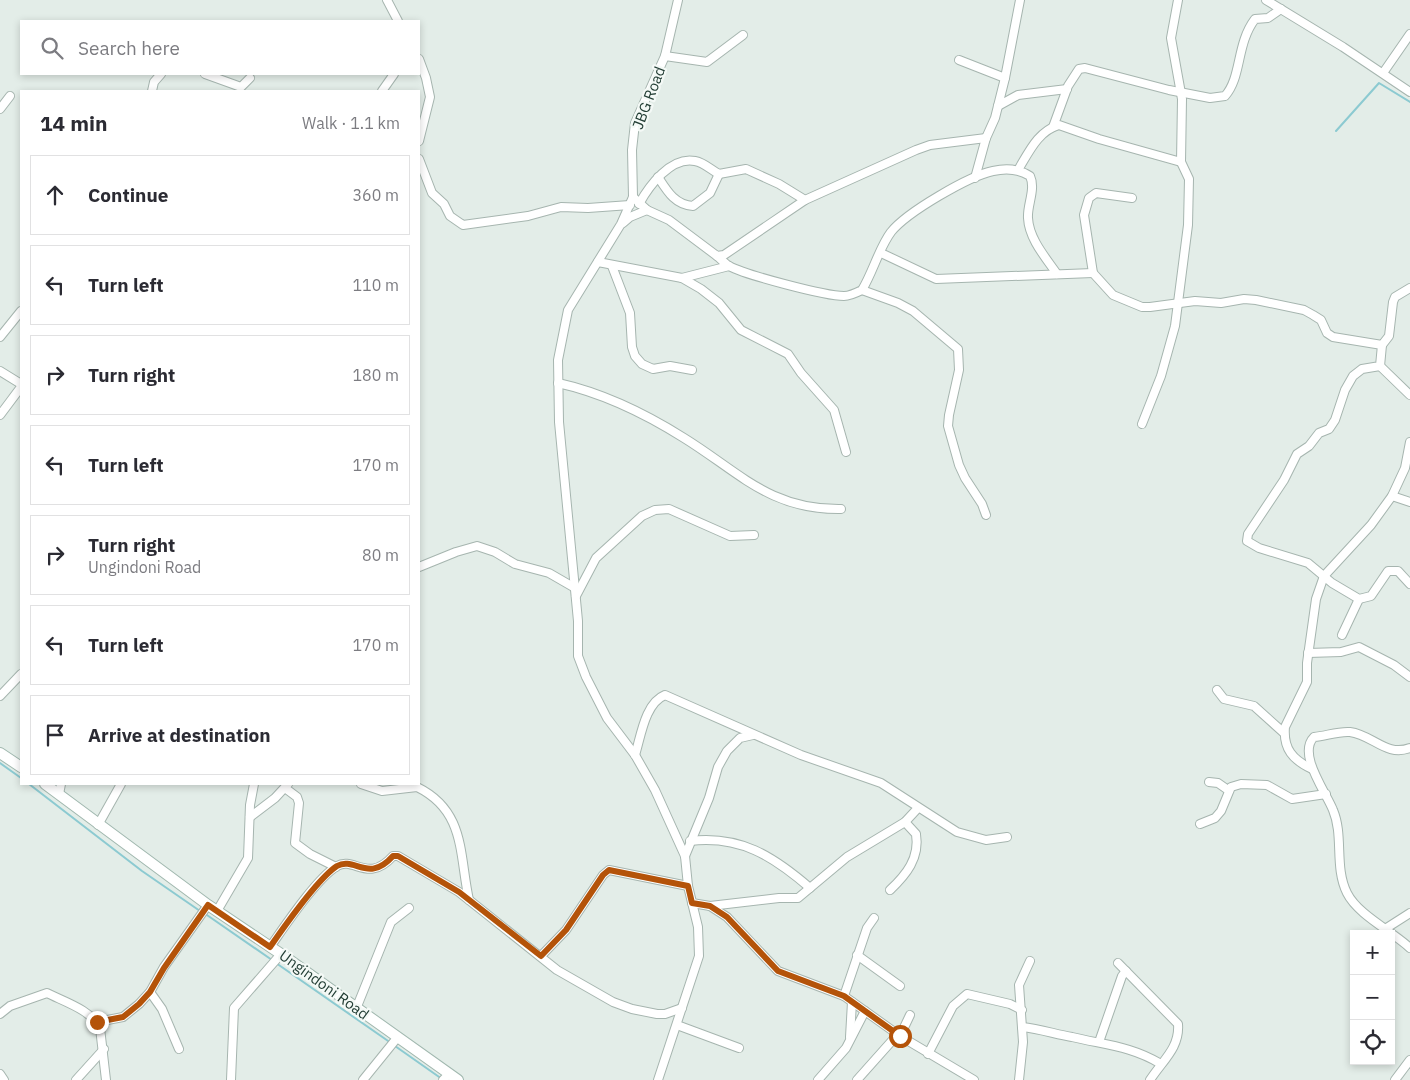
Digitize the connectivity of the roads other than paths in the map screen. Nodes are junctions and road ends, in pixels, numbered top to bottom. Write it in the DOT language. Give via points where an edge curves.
graph roads {
  1 [pos="387,0"];
  2 [pos="678,0"];
  3 [pos="1020,0"];
  4 [pos="1178,0"];
  5 [pos="1272,2"];
  6 [pos="1281,9"];
  7 [pos="397,20"];
  8 [pos="1410,34"];
  9 [pos="742,35"];
  10 [pos="665,56"];
  11 [pos="959,60"];
  12 [pos="420,62"];
  13 [pos="1383,73"];
  14 [pos="160,75"];
  15 [pos="208,75"];
  16 [pos="393,75"];
  17 [pos="250,78"];
  18 [pos="1005,78"];
  19 [pos="1067,89"];
  20 [pos="152,90"];
  21 [pos="383,90"];
  22 [pos="1181,92"];
  23 [pos="1410,92"];
  24 [pos="10,96"];
  25 [pos="998,106"];
  26 [pos="0,109"];
  27 [pos="1053,127"];
  28 [pos="420,137"];
  29 [pos="986,138"];
  30 [pos="420,162"];
  31 [pos="1181,162"];
  32 [pos="1018,170"];
  33 [pos="719,174"];
  34 [pos="658,177"];
  35 [pos="975,178"];
  36 [pos="1132,198"];
  37 [pos="805,200"];
  38 [pos="632,201"];
  39 [pos="639,204"];
  40 [pos="647,210"];
  41 [pos="621,224"];
  42 [pos="881,253"];
  43 [pos="717,256"];
  44 [pos="598,262"];
  45 [pos="612,266"];
  46 [pos="729,266"];
  47 [pos="1093,273"];
  48 [pos="1057,274"];
  49 [pos="682,278"];
  50 [pos="862,290"];
  51 [pos="1408,291"];
  52 [pos="1179,302"];
  53 [pos="20,313"];
  54 [pos="0,336"];
  55 [pos="1382,345"];
  56 [pos="1380,366"];
  57 [pos="0,370"];
  58 [pos="692,370"];
  59 [pos="558,383"];
  60 [pos="20,384"];
  61 [pos="20,386"];
  62 [pos="1410,394"];
  63 [pos="0,415"];
  64 [pos="1142,424"];
  65 [pos="1410,442"];
  66 [pos="846,452"];
  67 [pos="1408,468"];
  68 [pos="1392,496"];
  69 [pos="1410,502"];
  70 [pos="841,509"];
  71 [pos="986,516"];
  72 [pos="754,535"];
  73 [pos="420,567"];
  74 [pos="1324,576"];
  75 [pos="1410,584"];
  76 [pos="575,592"];
  77 [pos="1359,599"];
  78 [pos="1342,635"];
  79 [pos="1308,653"];
  80 [pos="20,675"];
  81 [pos="1410,677"];
  82 [pos="1217,690"];
  83 [pos="0,696"];
  84 [pos="1284,733"];
  85 [pos="753,735"];
  86 [pos="1410,748"];
  87 [pos="0,753"];
  88 [pos="635,755"];
  89 [pos="20,767"];
  90 [pos="1312,769"];
  91 [pos="1209,782"];
  92 [pos="48,785"];
  93 [pos="120,785"];
  94 [pos="254,785"];
  95 [pos="364,785"];
  96 [pos="286,786"];
  97 [pos="60,789"];
  98 [pos="1228,790"];
  99 [pos="1326,794"];
  100 [pos="918,808"];
  101 [pos="250,817"];
  102 [pos="905,822"];
  103 [pos="1200,824"];
  104 [pos="98,826"];
  105 [pos="1007,837"];
  106 [pos="690,841"];
  107 [pos="685,856"];
  108 [pos="336,867"];
  109 [pos="688,886"];
  110 [pos="810,888"];
  111 [pos="890,890"];
  112 [pos="469,900"];
  113 [pos="692,903"];
  114 [pos="208,905"];
  115 [pos="710,906"];
  116 [pos="409,908"];
  117 [pos="218,911"];
  118 [pos="1410,913"];
  119 [pos="874,918"];
  120 [pos="1385,929"];
  121 [pos="270,947"];
  122 [pos="1410,948"];
  123 [pos="282,954"];
  124 [pos="857,955"];
  125 [pos="541,956"];
  126 [pos="1030,961"];
  127 [pos="1118,963"];
  128 [pos="1126,971"];
  129 [pos="900,986"];
  130 [pos="150,992"];
  131 [pos="844,996"];
  132 [pos="852,1002"];
  133 [pos="682,1008"];
  134 [pos="356,1009"];
  135 [pos="1022,1010"];
  136 [pos="865,1011"];
  137 [pos="0,1014"];
  138 [pos="910,1015"];
  139 [pos="97,1022"];
  140 [pos="677,1024"];
  141 [pos="1022,1027"];
  142 [pos="899,1035"];
  143 [pos="397,1038"];
  144 [pos="850,1042"];
  145 [pos="1098,1042"];
  146 [pos="739,1048"];
  147 [pos="180,1049"];
  148 [pos="104,1050"];
  149 [pos="928,1054"];
  150 [pos="1410,1060"];
  151 [pos="1161,1064"];
  152 [pos="0,1074"];
  153 [pos="450,1078"];
  154 [pos="4,1080"];
  155 [pos="76,1080"];
  156 [pos="106,1080"];
  157 [pos="231,1080"];
  158 [pos="363,1080"];
  159 [pos="658,1080"];
  160 [pos="818,1080"];
  161 [pos="857,1080"];
  162 [pos="974,1080"];
  163 [pos="1019,1080"];
  164 [pos="1150,1080"];
  165 [pos="1395,1080"];
  1 -- 7 [label="street"];
  2 -- 10 [label="street, JBG Road"];
  3 -- 18 [label="street"];
  4 -- 22 [label="street" via="1171,38"];
  5 -- 6 [label="street"];
  6 -- 13 [label="street"];
  6 -- 22 [label="street" via="1268,18 1255,19 1250,26 1239,53 1234,80 1225,96 1210,98"];
  8 -- 13 [label="street"];
  9 -- 10 [label="street" via="707,62"];
  10 -- 38 [label="street, JBG Road" via="635,123"];
  11 -- 18 [label="street"];
  12 -- 28 [label="street" via="430,97"];
  13 -- 23 [label="street"];
  14 -- 20 [label="street"];
  15 -- 17 [label="street" via="241,87"];
  16 -- 21 [label="street"];
  18 -- 25 [label="street"];
  19 -- 22 [label="street" via="1079,69 1085,68"];
  19 -- 25 [label="street" via="1018,95"];
  19 -- 27 [label="street"];
  22 -- 31 [label="street"];
  24 -- 26 [label="street"];
  25 -- 29 [label="street"];
  27 -- 31 [label="street" via="1065,126"];
  27 -- 32 [label="street" via="1036,142"];
  29 -- 35 [label="street"];
  29 -- 37 [label="street" via="930,145"];
  30 -- 38 [label="street" via="432,193 444,204 450,216 463,225 528,216 561,207 588,208"];
  31 -- 52 [label="street" via="1189,179 1189,205"];
  32 -- 35 [label="street" via="992,171"];
  32 -- 48 [label="street" via="1032,180 1028,224 1035,242"];
  33 -- 34 [label="street" via="695,161 686,161"];
  33 -- 34 [label="street" via="710,193 692,206 678,202"];
  33 -- 37 [label="street" via="746,169"];
  34 -- 39 [label="street"];
  35 -- 42 [label="street" via="922,205 903,219 890,233"];
  36 -- 47 [label="street" via="1096,193 1089,198 1084,215"];
  37 -- 43 [label="street" via="729,253"];
  38 -- 39 [label="street"];
  38 -- 41 [label="street"];
  39 -- 40 [label="street"];
  40 -- 41 [label="street"];
  40 -- 43 [label="street" via="668,220"];
  41 -- 44 [label="street"];
  42 -- 48 [label="street" via="936,279"];
  42 -- 50 [label="street"];
  43 -- 46 [label="street"];
  44 -- 45 [label="street"];
  44 -- 59 [label="street" via="568,310 558,360"];
  45 -- 49 [label="street"];
  45 -- 58 [label="street" via="630,313 635,356 653,369 670,366"];
  46 -- 49 [label="street"];
  46 -- 50 [label="street" via="823,293 843,296"];
  47 -- 48 [label="street"];
  47 -- 52 [label="street" via="1113,295 1142,307"];
  49 -- 66 [label="street" via="719,303 741,330 788,354 834,410"];
  50 -- 71 [label="street" via="913,311 958,349 959,370 948,426 959,465"];
  51 -- 55 [label="street" via="1395,297 1389,336"];
  52 -- 55 [label="street" via="1256,300 1313,314 1333,337"];
  52 -- 64 [label="street" via="1170,346"];
  53 -- 54 [label="street"];
  55 -- 56 [label="street"];
  56 -- 62 [label="street"];
  56 -- 74 [label="street" via="1362,369 1353,376 1335,420 1329,429 1319,433 1297,454 1248,534 1250,544 1301,560"];
  57 -- 60 [label="street"];
  59 -- 70 [label="street" via="581,388 640,413 685,438 743,480 790,503"];
  59 -- 76 [label="street"];
  61 -- 63 [label="street"];
  65 -- 67 [label="street"];
  67 -- 68 [label="street"];
  68 -- 69 [label="street"];
  68 -- 74 [label="street" via="1371,525"];
  72 -- 76 [label="street" via="730,536 669,509 655,510 642,516 596,558"];
  73 -- 76 [label="street" via="477,546 524,567 549,573"];
  74 -- 77 [label="street"];
  74 -- 79 [label="street" via="1316,599"];
  75 -- 77 [label="street" via="1398,571 1388,571 1371,596"];
  76 -- 88 [label="street" via="578,656 607,718"];
  77 -- 78 [label="street"];
  79 -- 81 [label="street" via="1341,652 1360,647"];
  79 -- 84 [label="street" via="1305,690"];
  80 -- 83 [label="street"];
  82 -- 84 [label="street" via="1224,698 1254,706"];
  84 -- 90 [label="street" via="1291,756"];
  85 -- 88 [label="street" via="665,695 657,698 651,707"];
  85 -- 100 [label="street" via="881,783"];
  85 -- 106 [label="street" via="740,738 718,766 706,806"];
  86 -- 90 [label="street" via="1391,751 1350,732 1314,737 1309,745"];
  87 -- 89 [label="main road"];
  88 -- 107 [label="street"];
  90 -- 99 [label="street"];
  91 -- 98 [label="street" via="1218,783"];
  92 -- 97 [label="main road, Ungindoni Road"];
  93 -- 104 [label="street"];
  94 -- 101 [label="street"];
  95 -- 112 [label="street" via="382,791 417,787 439,802 455,825 460,839"];
  96 -- 101 [label="street"];
  96 -- 108 [label="street" via="299,803 295,843"];
  97 -- 104 [label="main road, Ungindoni Road"];
  98 -- 99 [label="street" via="1254,784 1266,785 1292,799"];
  98 -- 103 [label="street" via="1221,810 1214,818"];
  99 -- 120 [label="street" via="1339,832 1346,893"];
  100 -- 102 [label="street"];
  100 -- 105 [label="street" via="958,832 986,840"];
  101 -- 117 [label="street" via="246,865"];
  102 -- 110 [label="street" via="847,857"];
  102 -- 111 [label="street" via="916,834 916,849 907,874"];
  104 -- 114 [label="main road, Ungindoni Road"];
  106 -- 107 [label="street"];
  106 -- 110 [label="street" via="719,839 760,851"];
  107 -- 109 [label="street"];
  108 -- 112 [label="street" via="346,864 374,869 398,856"];
  108 -- 121 [label="street" via="312,892"];
  109 -- 113 [label="street"];
  109 -- 125 [label="street" via="609,870 566,930"];
  110 -- 115 [label="street" via="798,898"];
  112 -- 125 [label="street"];
  113 -- 115 [label="street"];
  113 -- 133 [label="street" via="698,927 699,956"];
  114 -- 117 [label="main road, Ungindoni Road"];
  114 -- 130 [label="street"];
  115 -- 131 [label="street" via="738,927 778,971"];
  116 -- 134 [label="street" via="391,922"];
  117 -- 121 [label="main road, Ungindoni Road"];
  118 -- 120 [label="street"];
  119 -- 124 [label="street"];
  120 -- 122 [label="street"];
  121 -- 123 [label="main road, Ungindoni Road"];
  123 -- 134 [label="main road, Ungindoni Road"];
  123 -- 157 [label="street" via="234,1008"];
  124 -- 129 [label="street"];
  124 -- 131 [label="street"];
  125 -- 133 [label="street" via="557,970 613,1002 632,1009 665,1014"];
  126 -- 135 [label="street" via="1019,985"];
  127 -- 128 [label="street"];
  128 -- 145 [label="street"];
  128 -- 151 [label="street" via="1178,1024 1174,1046"];
  130 -- 139 [label="street" via="123,1017"];
  130 -- 147 [label="street" via="162,1009"];
  131 -- 132 [label="street"];
  132 -- 136 [label="street"];
  132 -- 144 [label="street"];
  133 -- 140 [label="street"];
  134 -- 143 [label="main road, Ungindoni Road"];
  135 -- 141 [label="street"];
  135 -- 149 [label="street" via="967,994 953,1006"];
  136 -- 142 [label="street"];
  136 -- 144 [label="street"];
  137 -- 139 [label="street" via="10,1006 47,993"];
  138 -- 142 [label="street"];
  139 -- 148 [label="street"];
  140 -- 146 [label="street"];
  140 -- 159 [label="street"];
  141 -- 145 [label="street"];
  141 -- 163 [label="street"];
  142 -- 149 [label="street"];
  142 -- 161 [label="street"];
  143 -- 153 [label="main road, Ungindoni Road"];
  143 -- 158 [label="street"];
  144 -- 160 [label="street"];
  145 -- 151 [label="street" via="1138,1051"];
  148 -- 155 [label="street"];
  148 -- 156 [label="street"];
  149 -- 162 [label="street"];
  150 -- 165 [label="street"];
  151 -- 164 [label="street"];
  152 -- 154 [label="street"];
}
